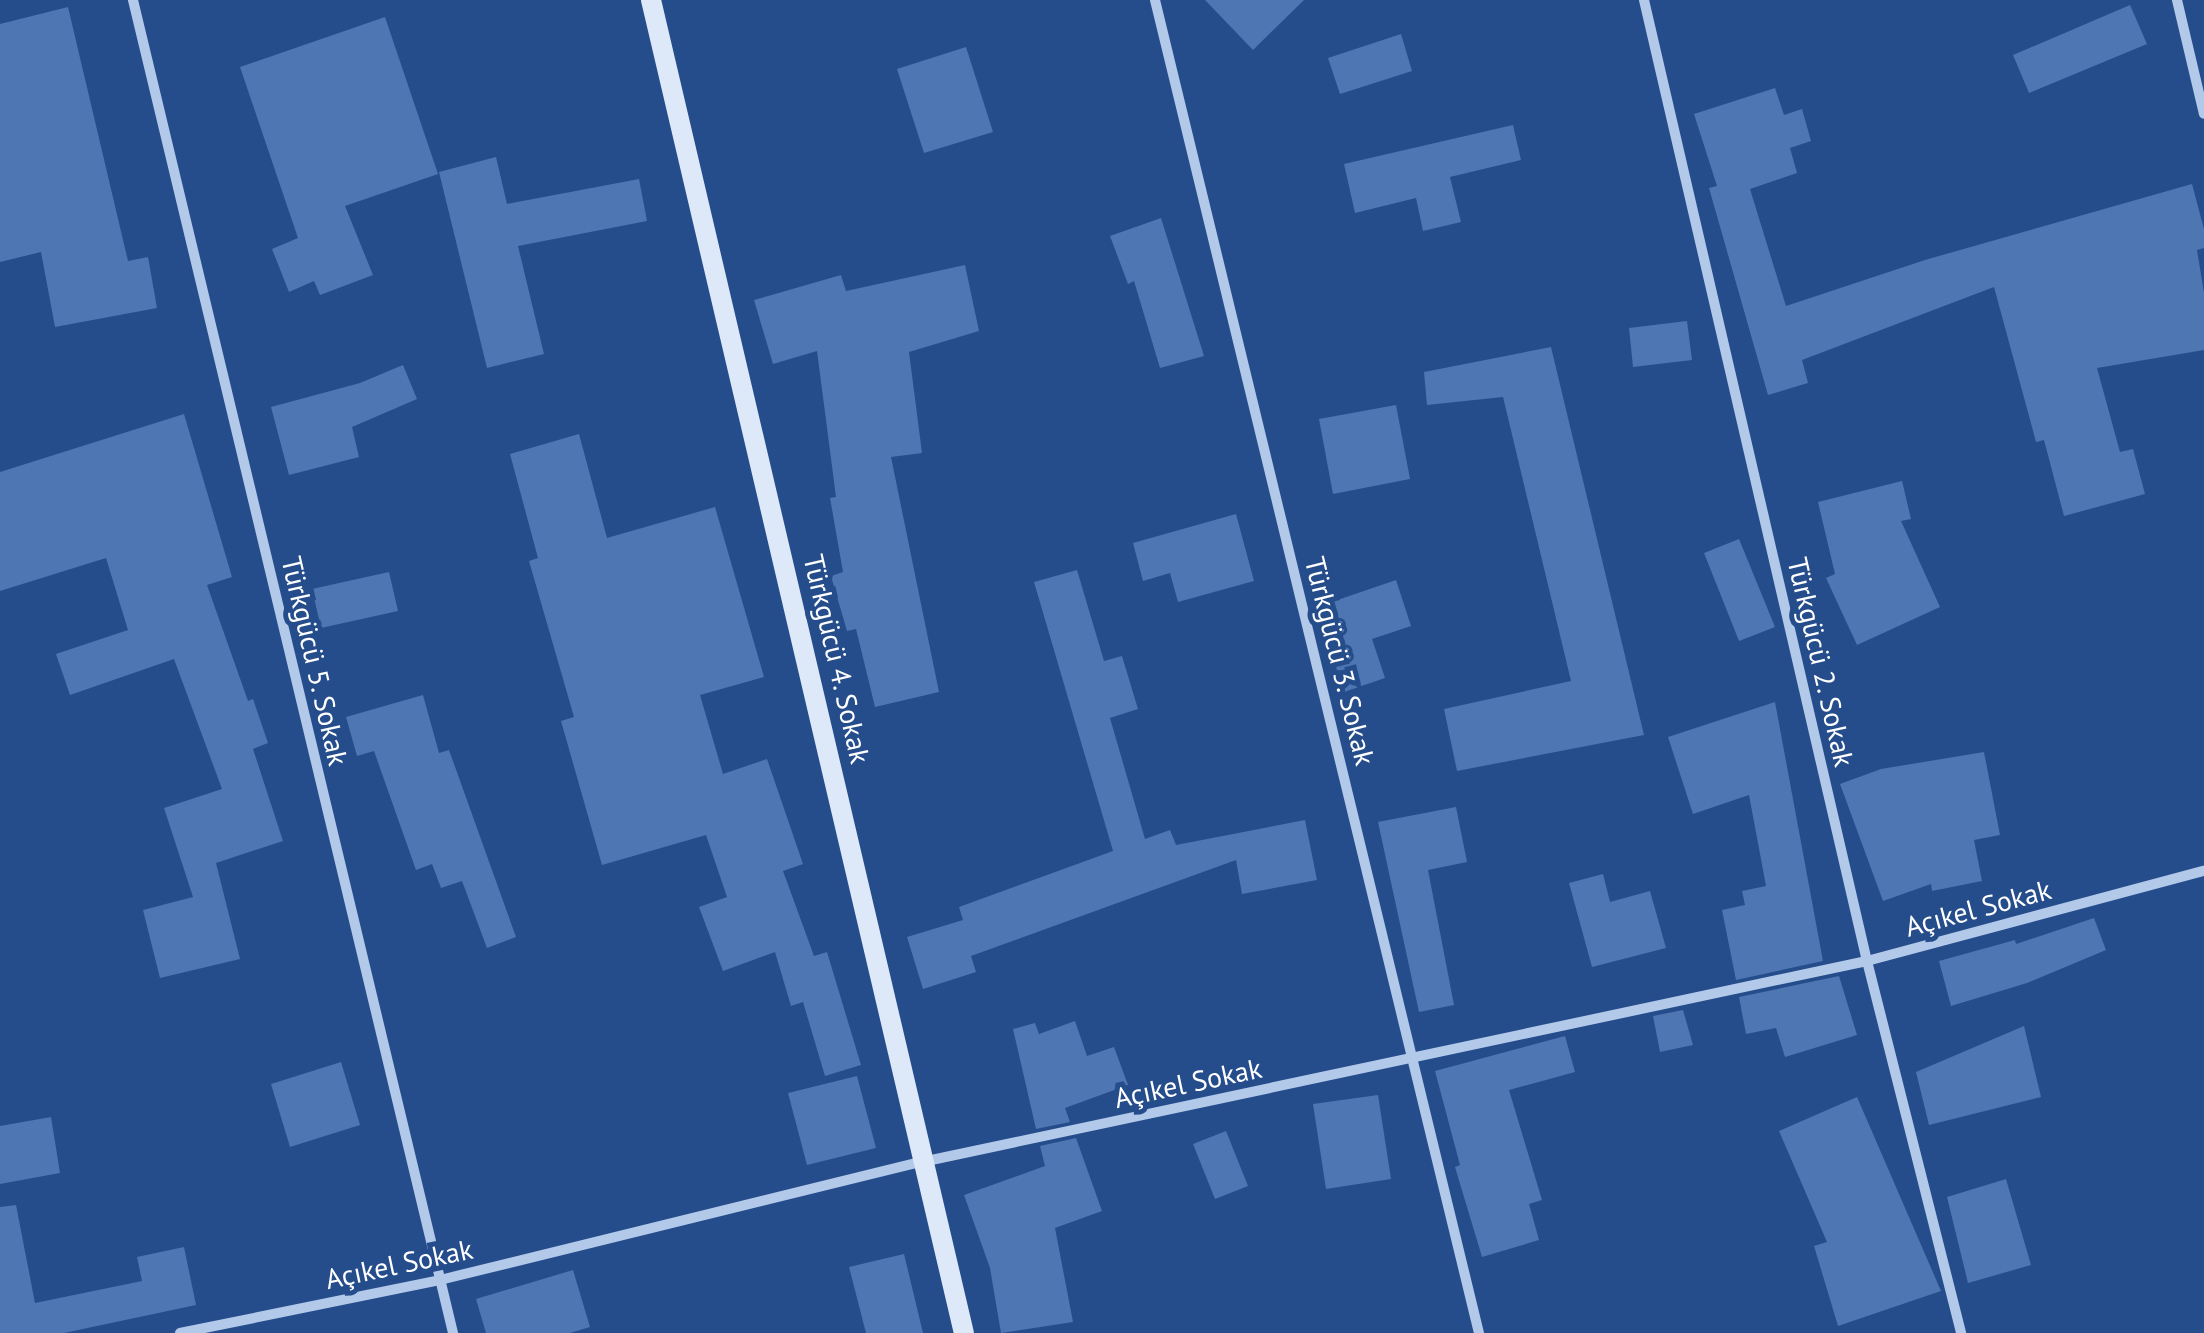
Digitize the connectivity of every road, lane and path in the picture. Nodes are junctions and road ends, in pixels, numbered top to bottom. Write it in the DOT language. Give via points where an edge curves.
graph roads {
  1 [pos="134,0"];
  2 [pos="651,0"];
  3 [pos="1155,0"];
  4 [pos="1644,0"];
  5 [pos="2177,0"];
  6 [pos="2204,114"];
  7 [pos="2204,871"];
  8 [pos="1868,961"];
  9 [pos="1414,1060"];
  10 [pos="922,1162"];
  11 [pos="440,1280"];
  12 [pos="180,1333"];
  13 [pos="453,1333"];
  14 [pos="964,1333"];
  15 [pos="1479,1333"];
  16 [pos="1960,1333"];
  1 -- 11 [label="street, Türkgücü 5. Sokak"];
  2 -- 10 [label="main road, Türkgücü 4. Sokak"];
  3 -- 9 [label="street, Türkgücü 3. Sokak"];
  4 -- 8 [label="street, Türkgücü 2. Sokak"];
  5 -- 6 [label="street"];
  7 -- 8 [label="street, Açıkel Sokak"];
  8 -- 9 [label="street, Açıkel Sokak"];
  8 -- 16 [label="street, Türkgücü 2. Sokak"];
  9 -- 10 [label="street, Açıkel Sokak"];
  9 -- 15 [label="street, Türkgücü 3. Sokak"];
  10 -- 11 [label="street, Açıkel Sokak"];
  10 -- 14 [label="main road, Türkgücü 4. Sokak"];
  11 -- 12 [label="street, Açıkel Sokak"];
  11 -- 13 [label="street, Türkgücü 5. Sokak"];
}
